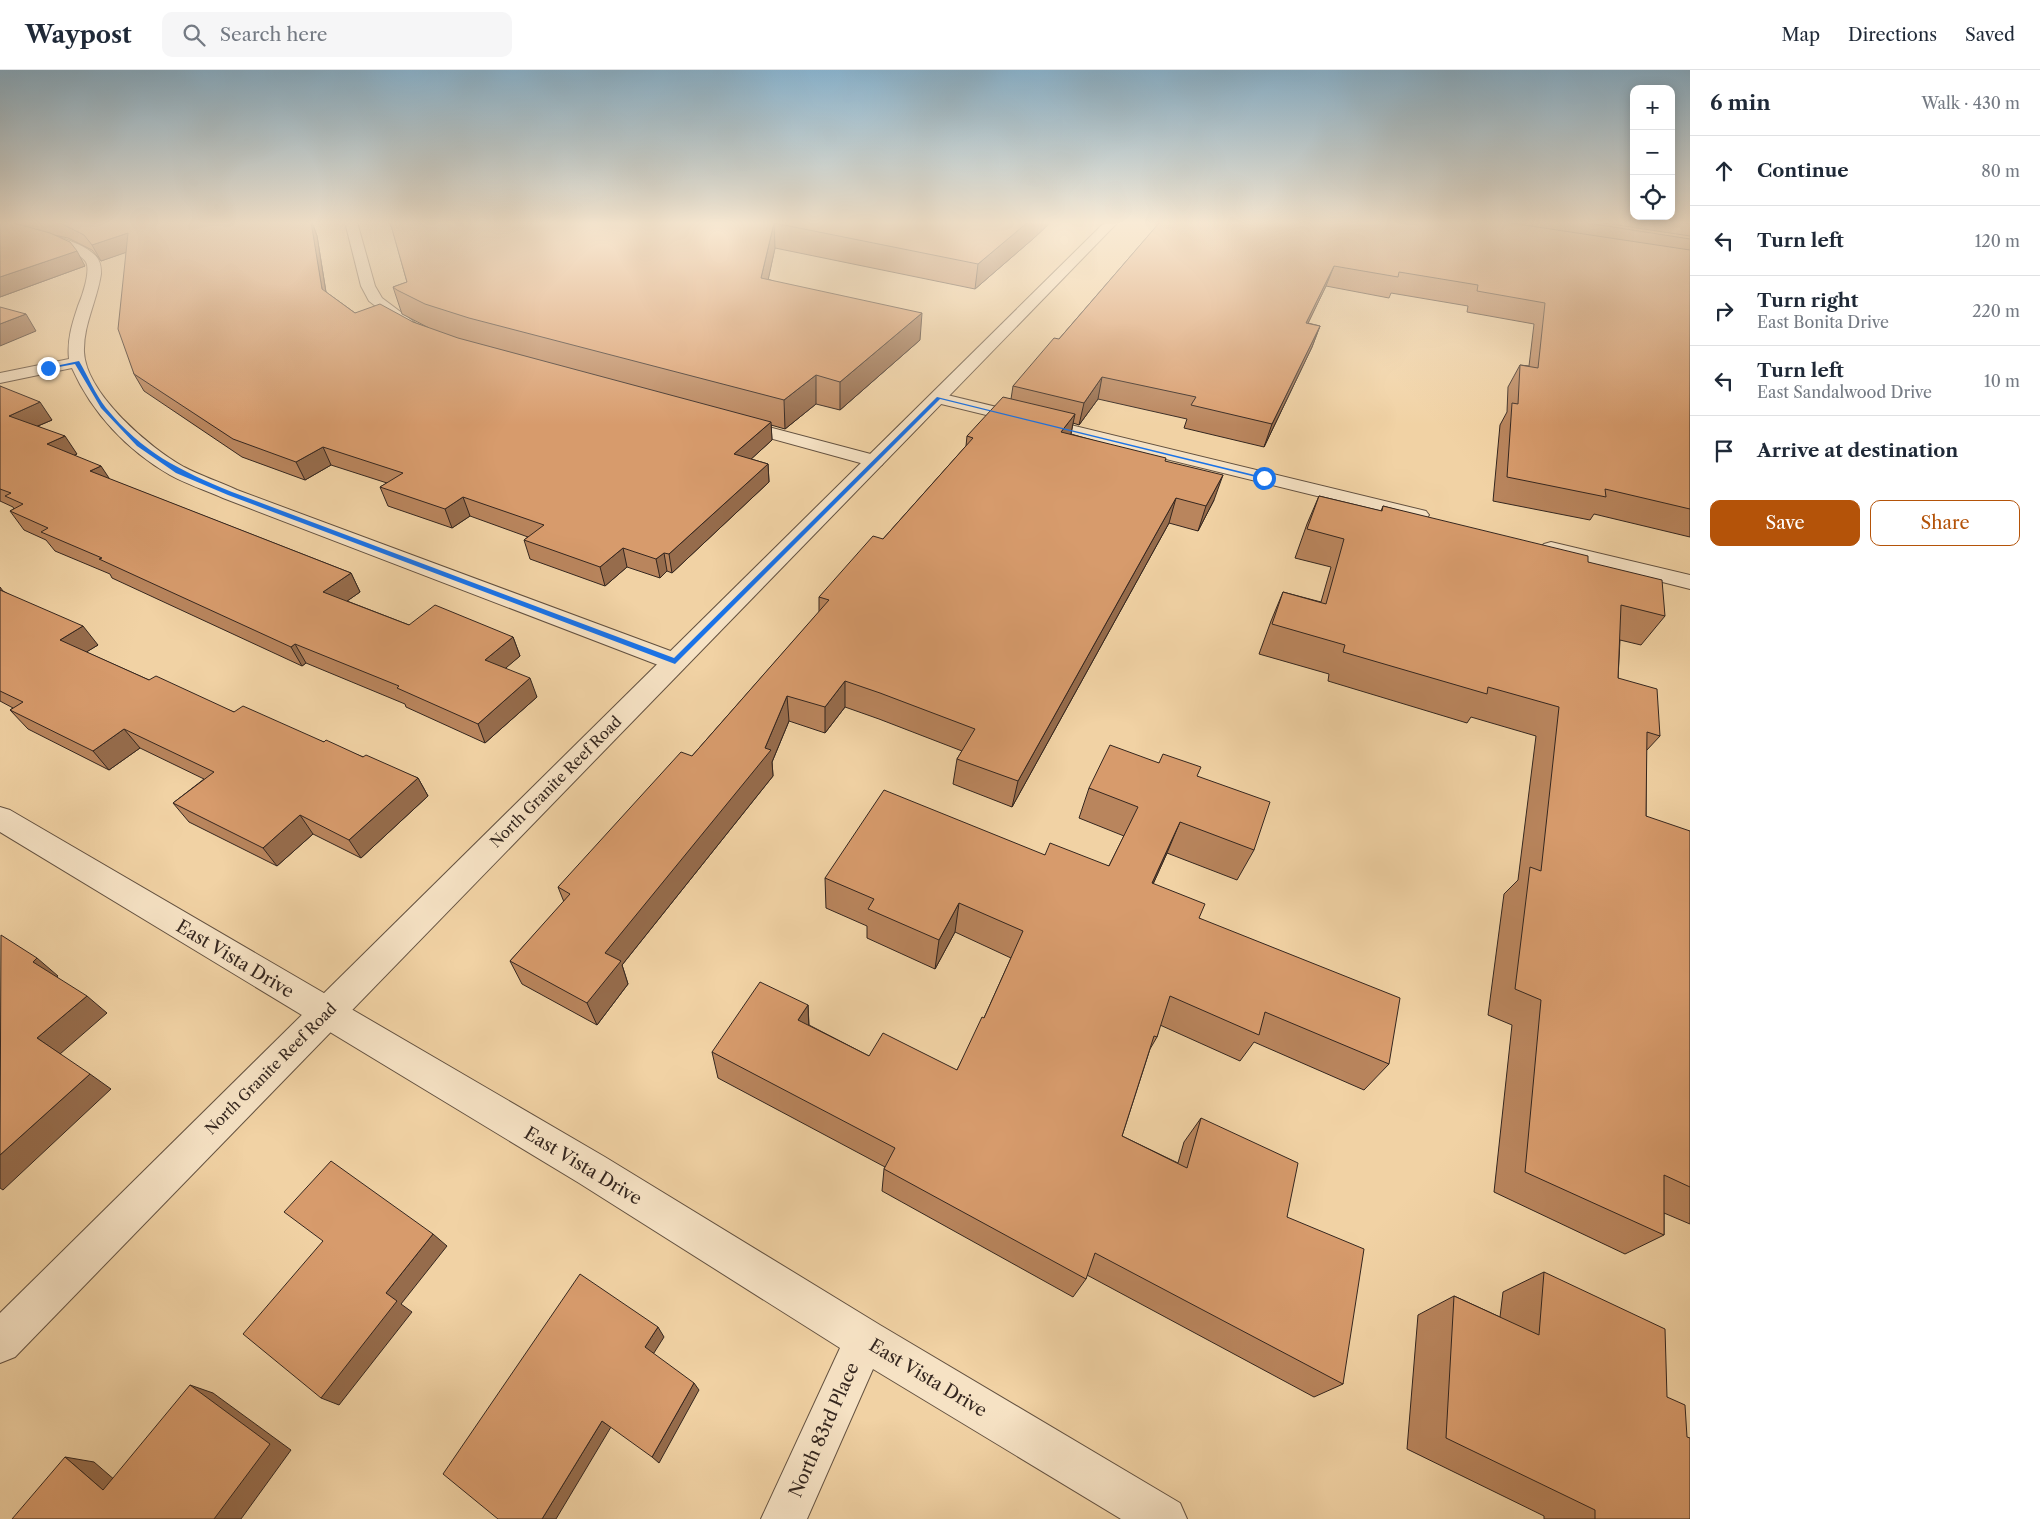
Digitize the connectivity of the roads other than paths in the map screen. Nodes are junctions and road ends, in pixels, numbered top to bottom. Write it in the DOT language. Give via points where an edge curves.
graph roads {
  1 [pos="90,290"];
  2 [pos="370,290"];
  3 [pos="1045,290"];
  4 [pos="426,334"];
  5 [pos="77,362"];
  6 [pos="0,378"];
  7 [pos="938,398"];
  8 [pos="716,418"];
  9 [pos="876,461"];
  10 [pos="1437,520"];
  11 [pos="1533,543"];
  12 [pos="1690,582"];
  13 [pos="675,662"];
  14 [pos="0,818"];
  15 [pos="326,1014"];
  16 [pos="865,1340"];
  17 [pos="0,1342"];
  18 [pos="784,1519"];
  19 [pos="1164,1519"];
  1 -- 5 [label="street" via="77,332"];
  2 -- 4 [label="street" via="376,301"];
  3 -- 7 [label="street, North Granite Reef Road"];
  5 -- 6 [label="street"];
  5 -- 13 [label="street" via="103,407 139,445 178,471 230,494"];
  7 -- 9 [label="street, North Granite Reef Road"];
  7 -- 10 [label="street"];
  8 -- 9 [label="street"];
  9 -- 13 [label="street, North Granite Reef Road"];
  11 -- 12 [label="street"];
  13 -- 15 [label="street, North Granite Reef Road"];
  14 -- 15 [label="street, East Vista Drive"];
  15 -- 16 [label="street, East Vista Drive" via="592,1170"];
  15 -- 17 [label="street, North Granite Reef Road"];
  16 -- 18 [label="street, North 83rd Place"];
  16 -- 19 [label="street, East Vista Drive"];
}
